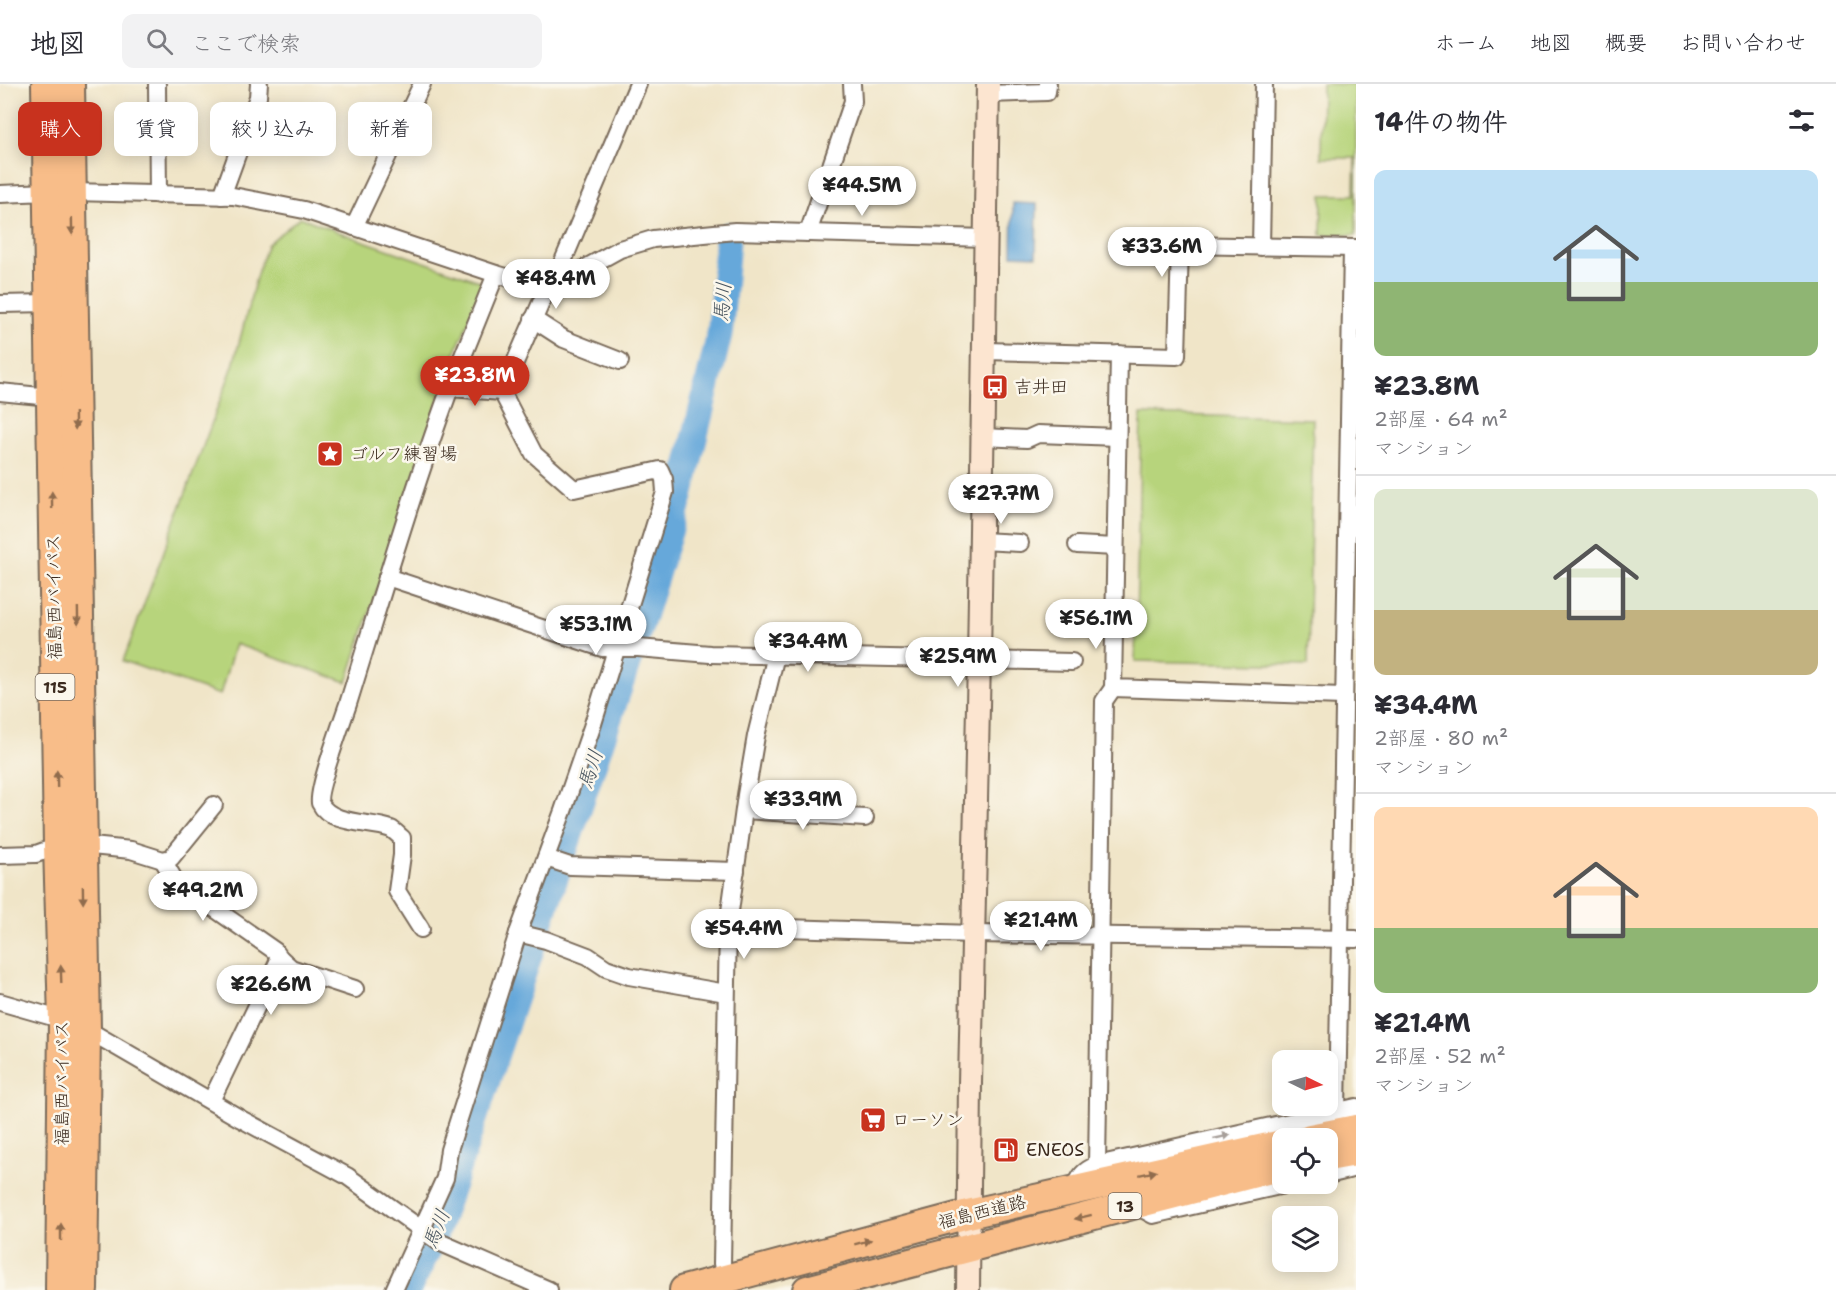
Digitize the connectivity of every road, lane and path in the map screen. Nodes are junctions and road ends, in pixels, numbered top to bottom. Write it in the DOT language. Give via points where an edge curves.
graph roads {
  1 [pos="46,84"];
  2 [pos="70,84"];
  3 [pos="157,84"];
  4 [pos="259,84"];
  5 [pos="422,84"];
  6 [pos="638,84"];
  7 [pos="852,84"];
  8 [pos="1048,84"];
  9 [pos="1264,84"];
  10 [pos="989,89"];
  11 [pos="60,192"];
  12 [pos="0,194"];
  13 [pos="158,195"];
  14 [pos="222,196"];
  15 [pos="354,227"];
  16 [pos="808,233"];
  17 [pos="987,238"];
  18 [pos="1261,247"];
  19 [pos="1354,248"];
  20 [pos="496,274"];
  21 [pos="547,289"];
  22 [pos="50,303"];
  23 [pos="0,304"];
  24 [pos="533,319"];
  25 [pos="985,351"];
  26 [pos="1119,354"];
  27 [pos="620,361"];
  28 [pos="451,388"];
  29 [pos="0,392"];
  30 [pos="501,392"];
  31 [pos="50,397"];
  32 [pos="983,437"];
  33 [pos="1117,437"];
  34 [pos="981,541"];
  35 [pos="1020,543"];
  36 [pos="1077,545"];
  37 [pos="1115,547"];
  38 [pos="387,577"];
  39 [pos="625,648"];
  40 [pos="776,655"];
  41 [pos="979,659"];
  42 [pos="1072,662"];
  43 [pos="1113,688"];
  44 [pos="1343,696"];
  45 [pos="214,805"];
  46 [pos="744,810"];
  47 [pos="865,818"];
  48 [pos="70,846"];
  49 [pos="0,855"];
  50 [pos="163,860"];
  51 [pos="557,862"];
  52 [pos="736,871"];
  53 [pos="728,926"];
  54 [pos="421,929"];
  55 [pos="522,933"];
  56 [pos="973,934"];
  57 [pos="1100,935"];
  58 [pos="1339,939"];
  59 [pos="1356,939"];
  60 [pos="280,958"];
  61 [pos="355,988"];
  62 [pos="726,993"];
  63 [pos="0,1002"];
  64 [pos="74,1025"];
  65 [pos="211,1101"];
  66 [pos="1356,1107"];
  67 [pos="1347,1120"];
  68 [pos="1331,1128"];
  69 [pos="1272,1146"];
  70 [pos="1356,1152"];
  71 [pos="1338,1155"];
  72 [pos="1097,1165"];
  73 [pos="1356,1168"];
  74 [pos="1272,1169"];
  75 [pos="1338,1172"];
  76 [pos="1272,1188"];
  77 [pos="1075,1190"];
  78 [pos="1133,1204"];
  79 [pos="968,1214"];
  80 [pos="429,1236"];
  81 [pos="969,1247"];
  82 [pos="832,1251"];
  83 [pos="722,1264"];
  84 [pos="60,1290"];
  85 [pos="83,1290"];
  86 [pos="394,1290"];
  87 [pos="549,1290"];
  88 [pos="675,1290"];
  89 [pos="684,1290"];
  90 [pos="807,1290"];
  91 [pos="968,1290"];
  1 -- 11 [label="highway, 福島西バイパス / 115"];
  2 -- 11 [label="highway, 福島西バイパス / 115"];
  3 -- 13 [label="street"];
  4 -- 14 [label="street" via="258,98"];
  5 -- 15 [label="street"];
  6 -- 21 [label="street" via="558,273"];
  7 -- 16 [label="street" via="854,101"];
  8 -- 10 [label="street" via="1047,92"];
  9 -- 18 [label="street"];
  10 -- 17 [label="street"];
  11 -- 12 [label="street"];
  11 -- 13 [label="street"];
  11 -- 22 [label="highway, 福島西バイパス / 115"];
  11 -- 48 [label="highway, 福島西バイパス / 115, one-way"];
  13 -- 14 [label="street"];
  14 -- 15 [label="street" via="272,202"];
  15 -- 20 [label="street"];
  16 -- 17 [label="street"];
  16 -- 21 [label="street" via="735,231 653,239 620,249"];
  17 -- 25 [label="street"];
  18 -- 19 [label="street"];
  18 -- 26 [label="street" via="1180,245 1177,356"];
  19 -- 44 [label="street"];
  20 -- 21 [label="street"];
  20 -- 28 [label="street"];
  21 -- 24 [label="street"];
  22 -- 23 [label="street"];
  22 -- 31 [label="highway, 福島西バイパス / 115"];
  24 -- 27 [label="street" via="564,339"];
  24 -- 30 [label="street"];
  25 -- 26 [label="street"];
  25 -- 32 [label="street"];
  26 -- 33 [label="street"];
  28 -- 30 [label="street"];
  28 -- 38 [label="street"];
  29 -- 31 [label="street"];
  30 -- 39 [label="street" via="534,454 574,489 660,470 665,492"];
  48 -- 31 [label="highway, 福島西バイパス / 115, one-way"];
  32 -- 33 [label="street"];
  32 -- 34 [label="street"];
  33 -- 37 [label="street"];
  34 -- 35 [label="street"];
  34 -- 41 [label="street"];
  36 -- 37 [label="street"];
  37 -- 43 [label="street"];
  38 -- 39 [label="street" via="602,648"];
  38 -- 54 [label="street" via="319,801 334,814 390,829 402,838 397,891"];
  39 -- 40 [label="street"];
  39 -- 51 [label="street" via="563,811"];
  40 -- 41 [label="street"];
  40 -- 46 [label="street" via="756,736"];
  41 -- 42 [label="street"];
  41 -- 56 [label="street"];
  43 -- 44 [label="street"];
  43 -- 57 [label="street" via="1104,701"];
  44 -- 58 [label="street"];
  45 -- 50 [label="street" via="171,858"];
  46 -- 47 [label="street"];
  46 -- 52 [label="street"];
  48 -- 49 [label="street" via="36,854"];
  48 -- 50 [label="street" via="130,850"];
  48 -- 64 [label="highway, 福島西バイパス / 115"];
  50 -- 60 [label="street" via="175,881"];
  51 -- 52 [label="street"];
  51 -- 55 [label="street"];
  52 -- 53 [label="street"];
  53 -- 56 [label="street"];
  53 -- 62 [label="street"];
  55 -- 62 [label="street" via="588,956 629,976"];
  55 -- 80 [label="street" via="449,1150"];
  56 -- 57 [label="street"];
  56 -- 79 [label="street"];
  57 -- 58 [label="street"];
  57 -- 72 [label="street"];
  58 -- 59 [label="street"];
  58 -- 67 [label="street"];
  60 -- 61 [label="street" via="291,968"];
  60 -- 65 [label="street"];
  62 -- 83 [label="street"];
  63 -- 64 [label="street"];
  64 -- 65 [label="street"];
  84 -- 64 [label="highway, 福島西バイパス / 115, one-way"];
  64 -- 85 [label="highway, 福島西バイパス / 115"];
  65 -- 80 [label="street" via="347,1176"];
  66 -- 67 [label="street"];
  67 -- 68 [label="highway"];
  72 -- 67 [label="street, one-way"];
  77 -- 69 [label="highway, 福島西道路 / 13, one-way"];
  70 -- 71 [label="highway"];
  72 -- 77 [label="street" via="1078,1178"];
  73 -- 75 [label="street"];
  74 -- 78 [label="highway, 福島西道路 / 13"];
  76 -- 78 [label="street" via="1153,1215"];
  77 -- 79 [label="highway, 福島西道路 / 13"];
  78 -- 81 [label="highway, 福島西道路 / 13, one-way"];
  79 -- 81 [label="street"];
  82 -- 79 [label="highway, 福島西道路 / 13, one-way"];
  80 -- 86 [label="street"];
  80 -- 87 [label="street"];
  81 -- 90 [label="highway, 福島西道路 / 13"];
  81 -- 91 [label="street"];
  82 -- 83 [label="highway" via="808,1246"];
  82 -- 89 [label="highway, 福島西道路 / 13"];
  83 -- 88 [label="highway"];
}
